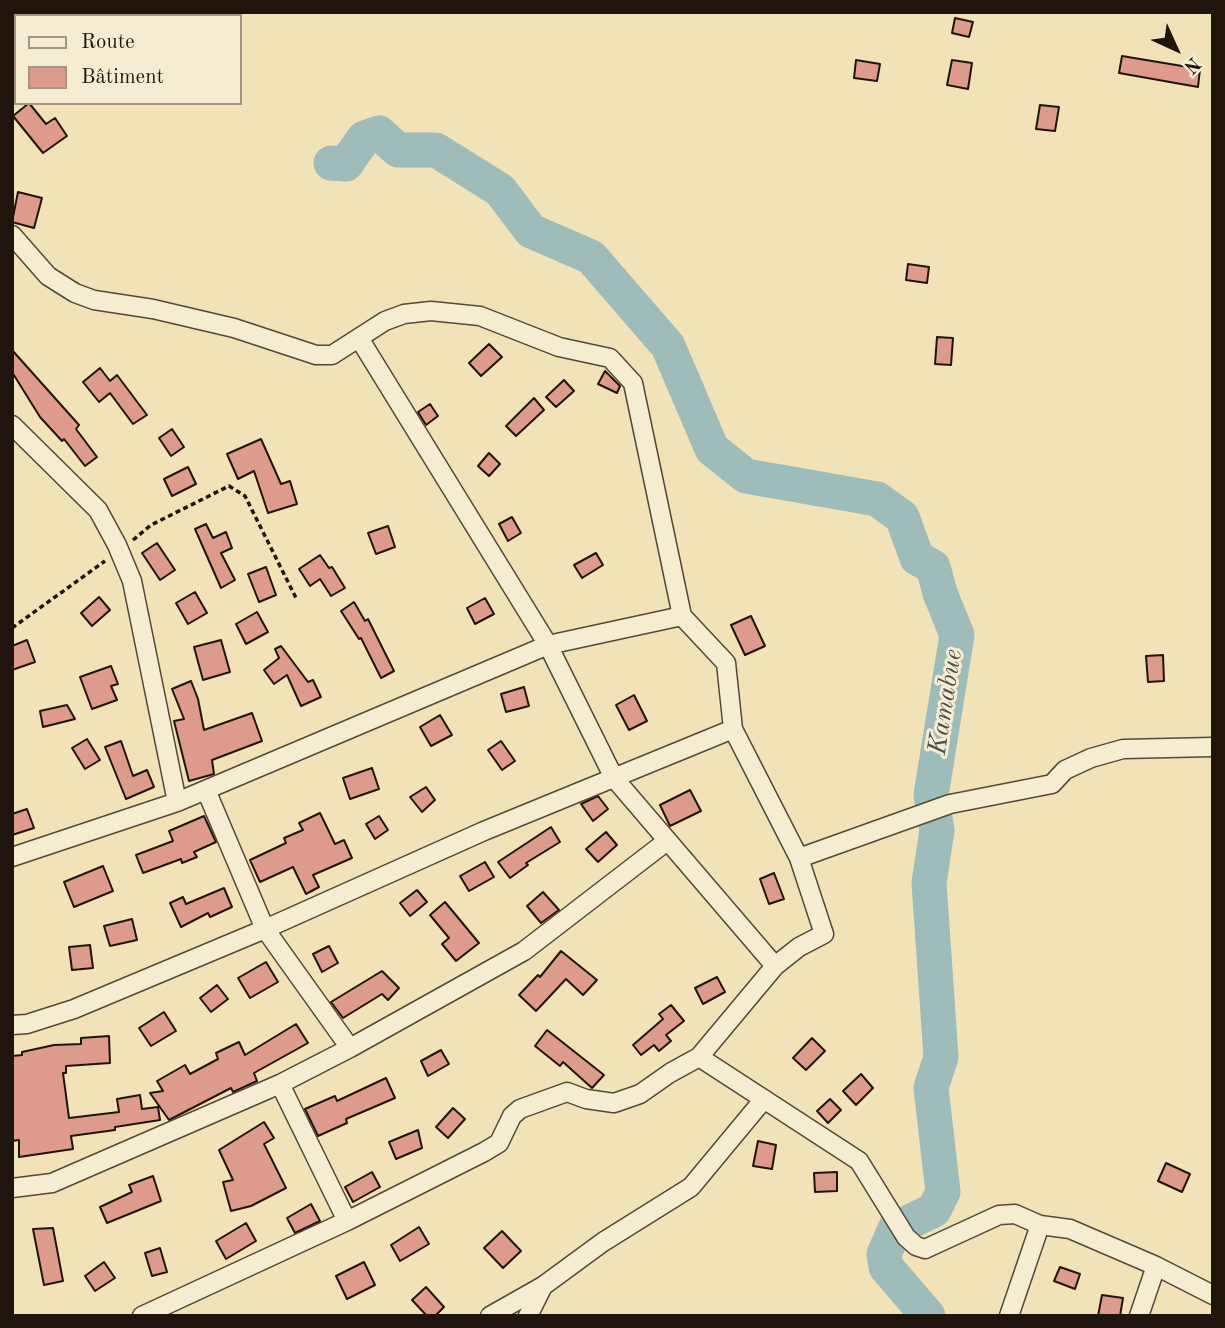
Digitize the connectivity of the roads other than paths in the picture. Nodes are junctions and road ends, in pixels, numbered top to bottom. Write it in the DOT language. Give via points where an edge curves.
graph roads {
  1 [pos="12,235"];
  2 [pos="359,338"];
  3 [pos="12,425"];
  4 [pos="682,615"];
  5 [pos="548,645"];
  6 [pos="733,729"];
  7 [pos="1213,747"];
  8 [pos="614,778"];
  9 [pos="206,790"];
  10 [pos="177,802"];
  11 [pos="667,841"];
  12 [pos="12,857"];
  13 [pos="799,858"];
  14 [pos="265,929"];
  15 [pos="775,966"];
  16 [pos="12,1025"];
  17 [pos="350,1048"];
  18 [pos="699,1057"];
  19 [pos="280,1084"];
  20 [pos="764,1099"];
  21 [pos="12,1188"];
  22 [pos="347,1222"];
  23 [pos="1040,1225"];
  24 [pos="1156,1266"];
  25 [pos="543,1286"];
  26 [pos="1213,1295"];
  27 [pos="142,1316"];
  28 [pos="490,1316"];
  29 [pos="528,1316"];
  30 [pos="1009,1316"];
  31 [pos="1139,1316"];
  1 -- 2 [label="street" via="48,276 94,300 234,328 316,355 332,355"];
  2 -- 4 [label="street" via="385,321 431,311 481,316 559,347 610,358 633,383"];
  2 -- 5 [label="street"];
  3 -- 10 [label="street" via="98,510 119,551 132,582"];
  4 -- 5 [label="street"];
  4 -- 6 [label="street" via="726,663"];
  5 -- 8 [label="street"];
  5 -- 9 [label="street"];
  6 -- 8 [label="street"];
  6 -- 13 [label="street"];
  7 -- 13 [label="street" via="1123,749 1065,770 1052,784 950,804"];
  8 -- 11 [label="street"];
  8 -- 14 [label="street"];
  9 -- 10 [label="street"];
  9 -- 14 [label="street"];
  10 -- 12 [label="street"];
  11 -- 15 [label="street"];
  11 -- 17 [label="street" via="524,951"];
  13 -- 15 [label="street" via="824,934"];
  14 -- 16 [label="street" via="74,1009"];
  14 -- 17 [label="street"];
  15 -- 18 [label="street"];
  17 -- 19 [label="street"];
  18 -- 20 [label="street"];
  18 -- 22 [label="street" via="640,1094 614,1103 567,1092 520,1109 499,1143"];
  19 -- 21 [label="street" via="52,1183"];
  19 -- 22 [label="street"];
  20 -- 23 [label="street" via="859,1161 905,1237 916,1246 938,1245 999,1215 1016,1214"];
  20 -- 25 [label="street" via="691,1187"];
  22 -- 27 [label="street"];
  23 -- 24 [label="street" via="1070,1229"];
  23 -- 30 [label="street"];
  24 -- 26 [label="street"];
  24 -- 31 [label="street"];
  25 -- 28 [label="street"];
  25 -- 29 [label="street"];
}
